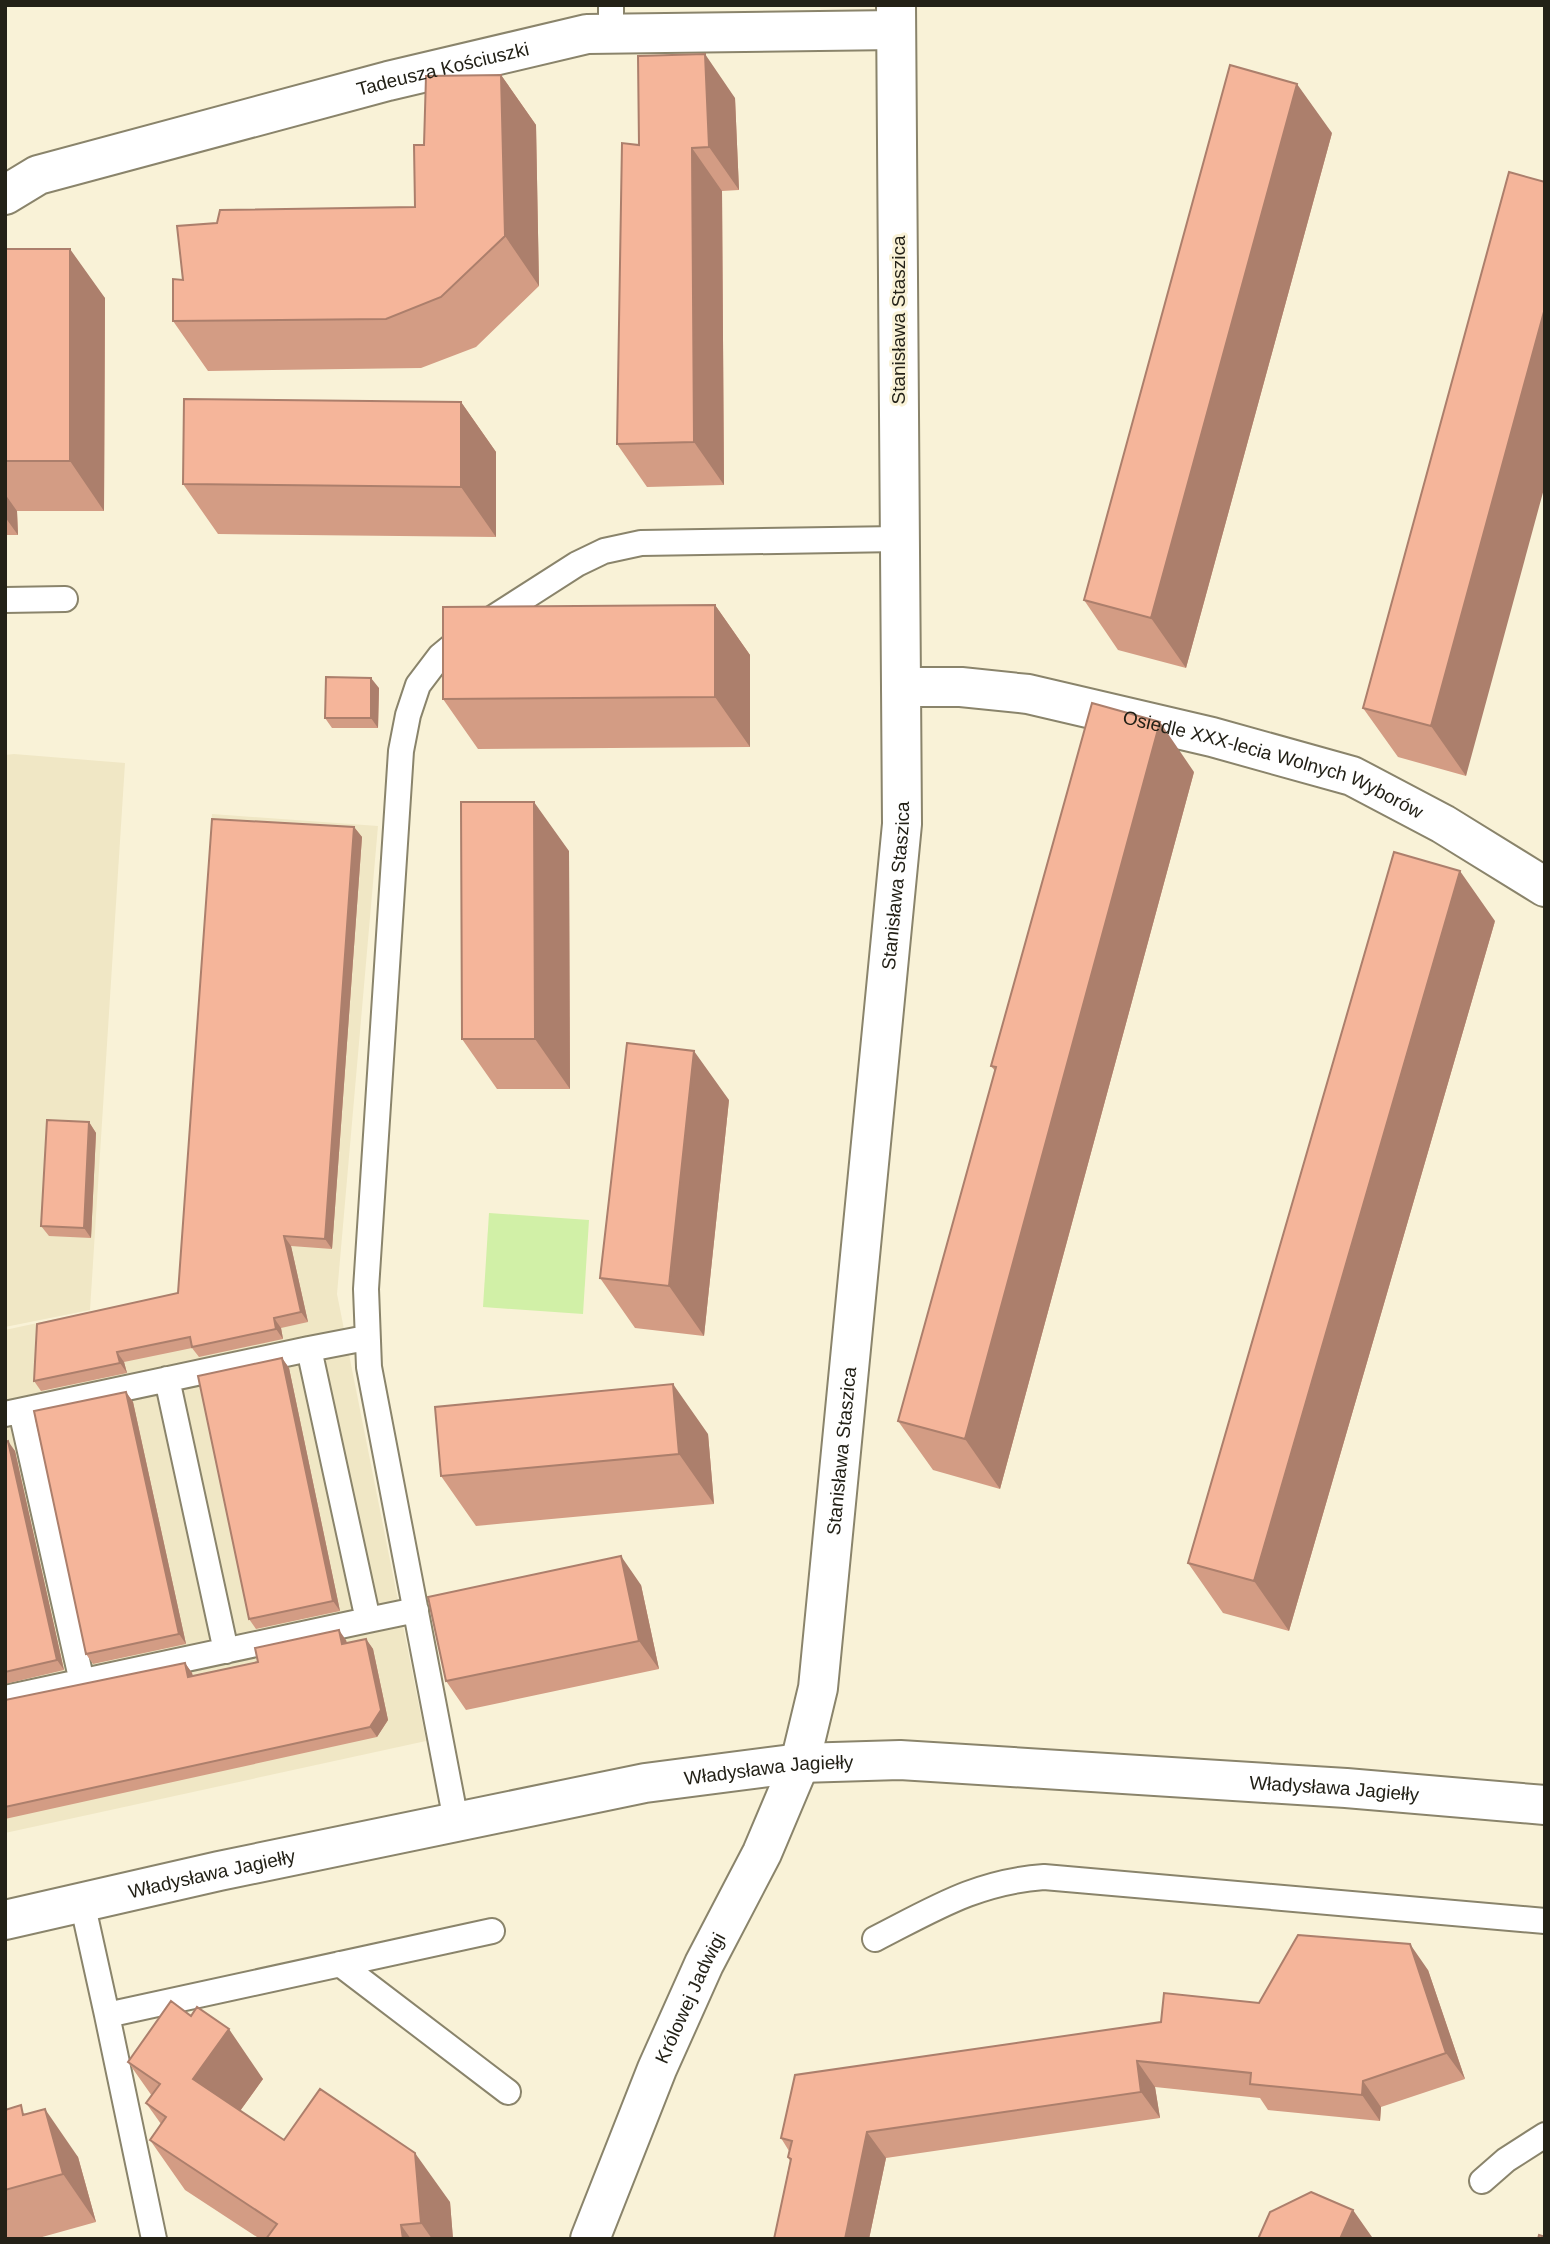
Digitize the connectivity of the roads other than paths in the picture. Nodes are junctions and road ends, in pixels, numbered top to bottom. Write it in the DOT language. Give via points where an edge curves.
graph roads {
  1 [pos="896,18"];
  2 [pos="611,20"];
  3 [pos="5,195"];
  4 [pos="899,538"];
  5 [pos="65,599"];
  6 [pos="5,600"];
  7 [pos="901,687"];
  8 [pos="1545,887"];
  9 [pos="366,1338"];
  10 [pos="309,1349"];
  11 [pos="167,1379"];
  12 [pos="13,1412"];
  13 [pos="415,1610"];
  14 [pos="368,1620"];
  15 [pos="226,1651"];
  16 [pos="82,1682"];
  17 [pos="5,1698"];
  18 [pos="800,1763"];
  19 [pos="1545,1805"];
  20 [pos="456,1821"];
  21 [pos="82,1902"];
  22 [pos="5,1920"];
  23 [pos="1545,1921"];
  24 [pos="492,1931"];
  25 [pos="875,1939"];
  26 [pos="340,1964"];
  27 [pos="107,2015"];
  28 [pos="508,2092"];
  29 [pos="1545,2135"];
  30 [pos="1482,2180"];
  31 [pos="154,2239"];
  32 [pos="590,2239"];
  1 -- 2 [label="street, Tadeusza Kościuszki"];
  1 -- 4 [label="street, Stanisława Staszica"];
  2 -- 3 [label="street, Tadeusza Kościuszki" via="586,34 375,84 38,175"];
  4 -- 7 [label="street, Stanisława Staszica"];
  4 -- 9 [label="lane" via="641,543 604,551 463,637 440,656 418,685 401,751"];
  5 -- 6 [label="lane"];
  7 -- 8 [label="street, Osiedle XXX-lecia Wolnych Wyborów" via="1028,694 1339,772 1443,824"];
  7 -- 18 [label="street, Stanisława Staszica" via="902,824 818,1688"];
  9 -- 10 [label="lane"];
  9 -- 13 [label="lane"];
  10 -- 11 [label="lane"];
  10 -- 14 [label="lane"];
  11 -- 12 [label="lane"];
  11 -- 15 [label="lane"];
  12 -- 16 [label="lane"];
  13 -- 14 [label="lane"];
  13 -- 20 [label="lane"];
  14 -- 15 [label="lane"];
  15 -- 16 [label="lane"];
  16 -- 17 [label="lane"];
  18 -- 19 [label="street, Władysława Jagiełły" via="900,1760"];
  18 -- 20 [label="street, Władysława Jagiełły" via="645,1783"];
  18 -- 32 [label="street, Królowej Jadwigi" via="762,1853 704,1964 647,2090"];
  20 -- 21 [label="street, Władysława Jagiełły"];
  21 -- 22 [label="street, Władysława Jagiełły"];
  21 -- 27 [label="lane"];
  23 -- 25 [label="lane" via="1044,1877 1007,1880 972,1890"];
  24 -- 26 [label="lane"];
  26 -- 27 [label="lane"];
  26 -- 28 [label="lane"];
  27 -- 31 [label="lane"];
  29 -- 30 [label="lane"];
}
